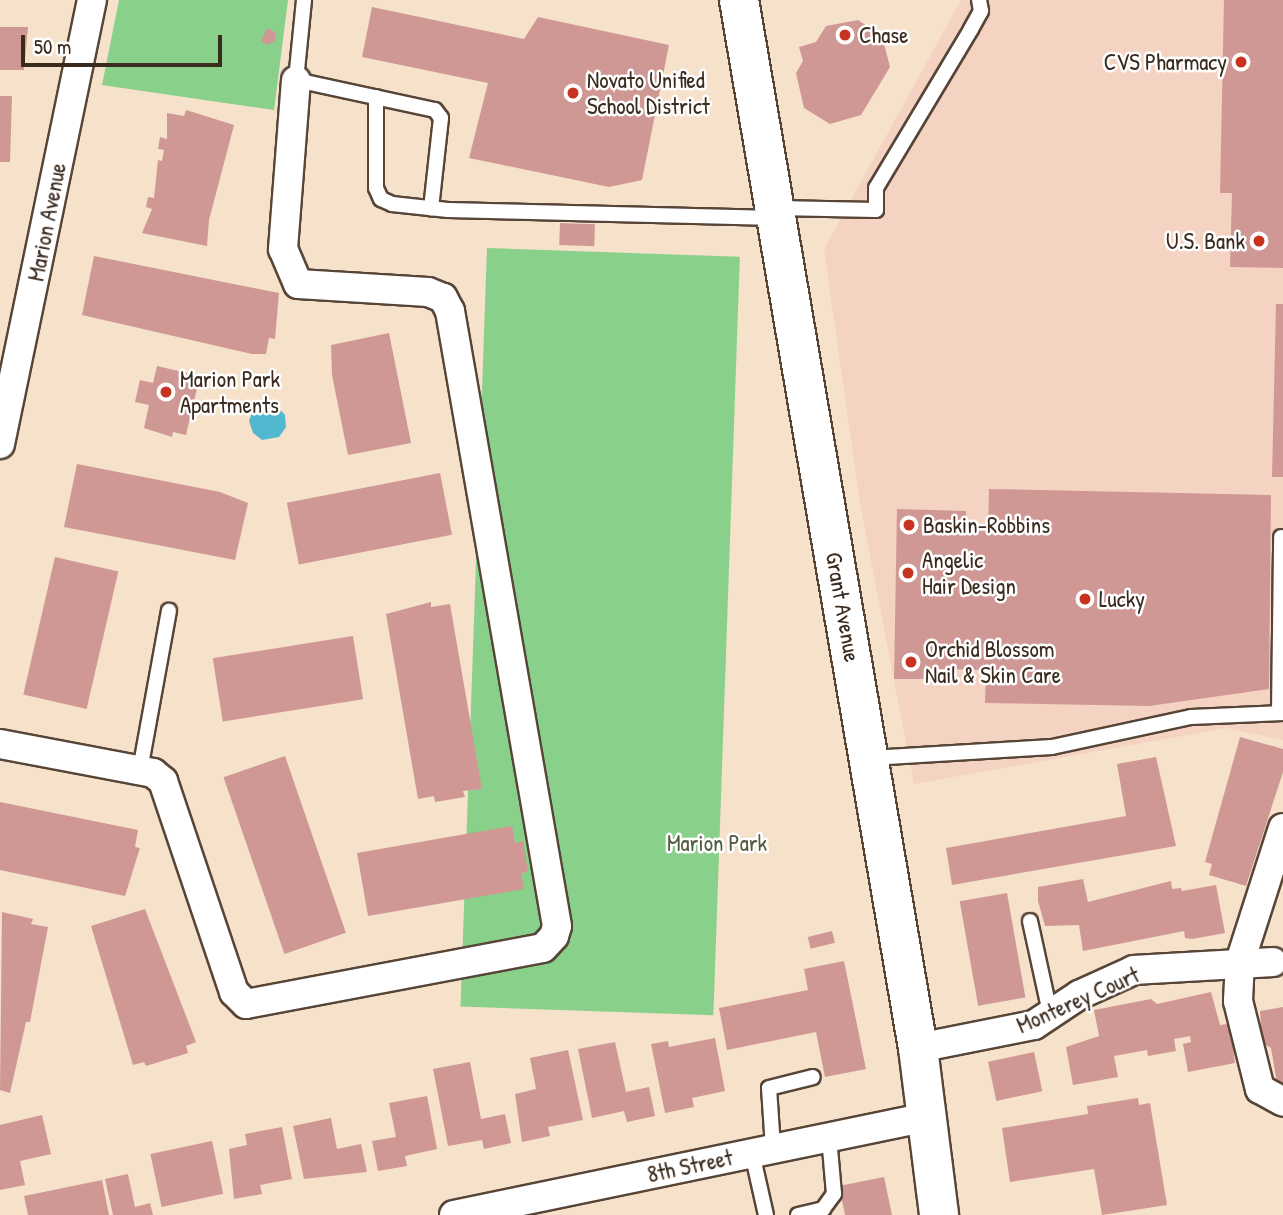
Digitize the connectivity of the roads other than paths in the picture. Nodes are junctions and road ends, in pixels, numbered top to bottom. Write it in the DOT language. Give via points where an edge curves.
graph roads {
  1 [pos="92,0"];
  2 [pos="304,0"];
  3 [pos="739,0"];
  4 [pos="979,0"];
  5 [pos="296,80"];
  6 [pos="376,97"];
  7 [pos="431,208"];
  8 [pos="776,213"];
  9 [pos="0,444"];
  10 [pos="1281,537"];
  11 [pos="169,611"];
  12 [pos="1281,713"];
  13 [pos="0,744"];
  14 [pos="870,758"];
  15 [pos="140,770"];
  16 [pos="1283,828"];
  17 [pos="1030,921"];
  18 [pos="1240,962"];
  19 [pos="1278,962"];
  20 [pos="1051,1013"];
  21 [pos="918,1048"];
  22 [pos="813,1077"];
  23 [pos="1283,1102"];
  24 [pos="926,1117"];
  25 [pos="829,1137"];
  26 [pos="763,1150"];
  27 [pos="517,1209"];
  28 [pos="454,1215"];
  29 [pos="766,1215"];
  30 [pos="799,1215"];
  31 [pos="939,1215"];
  1 -- 9 [label="street, Marion Avenue"];
  2 -- 5 [label="lane"];
  3 -- 8 [label="street, Grant Avenue"];
  4 -- 8 [label="lane" via="981,10 971,29 876,188 876,210"];
  5 -- 6 [label="lane"];
  5 -- 15 [label="street" via="284,249 299,284 428,292 443,299 450,311 557,926 554,936 542,948 246,1004 234,992 163,781"];
  6 -- 7 [label="lane" via="376,188 381,199"];
  6 -- 7 [label="lane" via="435,110 441,118"];
  7 -- 8 [label="lane"];
  8 -- 14 [label="street, Grant Avenue"];
  10 -- 12 [label="lane"];
  11 -- 15 [label="lane"];
  12 -- 14 [label="lane" via="1191,717 1052,747"];
  13 -- 15 [label="street"];
  14 -- 21 [label="street, Grant Avenue"];
  16 -- 18 [label="street"];
  17 -- 20 [label="lane"];
  18 -- 19 [label="street, Monterey Court"];
  18 -- 20 [label="street, Monterey Court" via="1134,970"];
  18 -- 23 [label="street" via="1238,1001 1260,1089"];
  20 -- 21 [label="street, Monterey Court" via="1034,1025"];
  21 -- 24 [label="street, Grant Avenue"];
  22 -- 26 [label="lane" via="769,1088"];
  24 -- 25 [label="street, 8th Street"];
  24 -- 31 [label="street, Grant Avenue"];
  25 -- 26 [label="street, 8th Street"];
  25 -- 30 [label="lane" via="834,1194 823,1209"];
  26 -- 27 [label="street, 8th Street"];
  26 -- 29 [label="lane"];
  27 -- 28 [label="street, 8th Street"];
}
